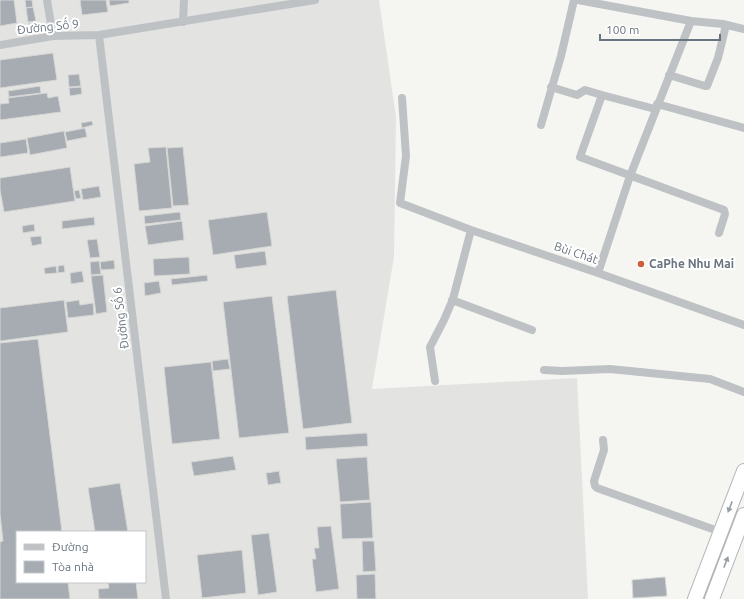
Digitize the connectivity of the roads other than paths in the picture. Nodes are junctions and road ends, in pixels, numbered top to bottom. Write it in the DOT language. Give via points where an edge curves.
graph roads {
  1 [pos="46,0"];
  2 [pos="184,0"];
  3 [pos="315,0"];
  4 [pos="574,0"];
  5 [pos="578,0"];
  6 [pos="691,21"];
  7 [pos="182,22"];
  8 [pos="726,25"];
  9 [pos="744,29"];
  10 [pos="99,35"];
  11 [pos="53,36"];
  12 [pos="0,45"];
  13 [pos="669,75"];
  14 [pos="551,87"];
  15 [pos="602,95"];
  16 [pos="402,98"];
  17 [pos="656,106"];
  18 [pos="541,125"];
  19 [pos="744,128"];
  20 [pos="630,176"];
  21 [pos="470,230"];
  22 [pos="719,233"];
  23 [pos="598,273"];
  24 [pos="452,300"];
  25 [pos="744,325"];
  26 [pos="532,330"];
  27 [pos="544,370"];
  28 [pos="435,381"];
  29 [pos="744,392"];
  30 [pos="603,440"];
  31 [pos="744,471"];
  32 [pos="744,515"];
  33 [pos="721,532"];
  34 [pos="166,599"];
  35 [pos="695,599"];
  36 [pos="712,599"];
  1 -- 11 [label="street"];
  2 -- 7 [label="street"];
  3 -- 7 [label="street, Đường Số 9"];
  4 -- 14 [label="street"];
  5 -- 6 [label="street"];
  6 -- 8 [label="street"];
  6 -- 13 [label="street"];
  7 -- 10 [label="street, Đường Số 9"];
  8 -- 9 [label="street"];
  8 -- 13 [label="street" via="718,58 707,86"];
  10 -- 11 [label="street, Đường Số 9"];
  10 -- 34 [label="street, Đường Số 6"];
  11 -- 12 [label="street, Đường Số 9"];
  13 -- 17 [label="street"];
  14 -- 15 [label="street" via="577,95 585,90"];
  14 -- 18 [label="street"];
  15 -- 17 [label="street"];
  15 -- 20 [label="street" via="580,157"];
  16 -- 21 [label="street, Bùi Chát" via="406,156 400,204"];
  17 -- 19 [label="street"];
  17 -- 20 [label="street"];
  20 -- 22 [label="street" via="724,210"];
  20 -- 23 [label="street"];
  21 -- 23 [label="street, Bùi Chát"];
  21 -- 24 [label="street"];
  23 -- 25 [label="street, Bùi Chát"];
  24 -- 26 [label="street"];
  24 -- 28 [label="street" via="430,347"];
  27 -- 29 [label="street" via="610,369 710,379"];
  30 -- 33 [label="street" via="604,450 594,481 597,488"];
  31 -- 33 [label="highway, one-way"];
  36 -- 32 [label="highway, one-way"];
  33 -- 35 [label="highway"];
}
